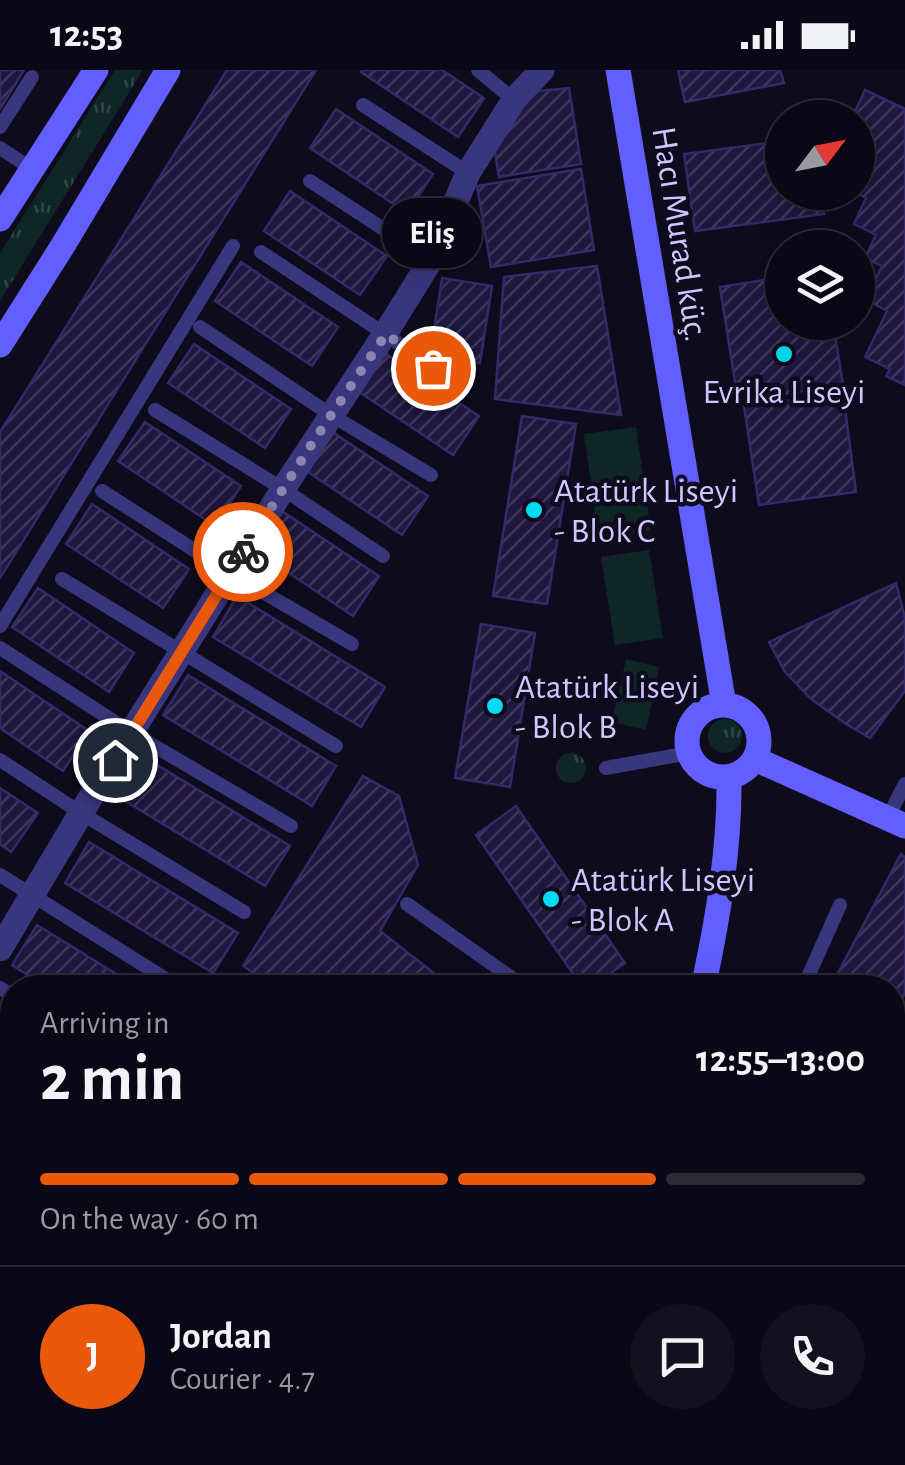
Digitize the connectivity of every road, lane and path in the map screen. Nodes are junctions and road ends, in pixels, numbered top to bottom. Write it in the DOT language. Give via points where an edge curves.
graph roads {
  1 [pos="168,70"];
  2 [pos="478,70"];
  3 [pos="542,70"];
  4 [pos="618,70"];
  5 [pos="94,71"];
  6 [pos="32,77"];
  7 [pos="514,100"];
  8 [pos="362,105"];
  9 [pos="0,127"];
  10 [pos="0,148"];
  11 [pos="32,169"];
  12 [pos="468,173"];
  13 [pos="310,181"];
  14 [pos="0,218"];
  15 [pos="233,246"];
  16 [pos="261,252"];
  17 [pos="431,260"];
  18 [pos="200,327"];
  19 [pos="386,334"];
  20 [pos="0,346"];
  21 [pos="457,386"];
  22 [pos="154,410"];
  23 [pos="331,415"];
  24 [pos="432,476"];
  25 [pos="283,488"];
  26 [pos="102,491"];
  27 [pos="383,556"];
  28 [pos="230,573"];
  29 [pos="62,579"];
  30 [pos="0,626"];
  31 [pos="352,644"];
  32 [pos="0,648"];
  33 [pos="182,651"];
  34 [pos="724,705"];
  35 [pos="132,733"];
  36 [pos="336,746"];
  37 [pos="689,753"];
  38 [pos="755,759"];
  39 [pos="0,760"];
  40 [pos="606,768"];
  41 [pos="729,777"];
  42 [pos="905,784"];
  43 [pos="81,813"];
  44 [pos="896,821"];
  45 [pos="291,826"];
  46 [pos="0,875"];
  47 [pos="32,894"];
  48 [pos="406,904"];
  49 [pos="840,905"];
  50 [pos="244,912"];
  51 [pos="0,948"];
  52 [pos="160,975"];
  53 [pos="507,975"];
  54 [pos="704,975"];
  55 [pos="809,975"];
  1 -- 20 [label="street"];
  2 -- 7 [label="lane"];
  3 -- 7 [label="street"];
  4 -- 34 [label="street, Hacı Murad küç."];
  5 -- 11 [label="street"];
  6 -- 9 [label="lane"];
  7 -- 12 [label="street"];
  8 -- 12 [label="lane"];
  10 -- 11 [label="lane"];
  11 -- 14 [label="street"];
  12 -- 17 [label="street"];
  13 -- 17 [label="lane"];
  15 -- 30 [label="lane"];
  16 -- 19 [label="lane"];
  17 -- 19 [label="street"];
  18 -- 23 [label="lane"];
  19 -- 21 [label="lane"];
  19 -- 23 [label="street"];
  22 -- 25 [label="lane"];
  23 -- 24 [label="lane"];
  23 -- 25 [label="street"];
  25 -- 27 [label="lane"];
  25 -- 28 [label="street"];
  26 -- 28 [label="lane"];
  28 -- 31 [label="lane"];
  28 -- 33 [label="street"];
  29 -- 33 [label="lane"];
  32 -- 35 [label="lane"];
  33 -- 35 [label="street"];
  33 -- 36 [label="lane"];
  34 -- 37 [label="street" via="694,721"];
  34 -- 38 [label="street" via="754,723"];
  35 -- 43 [label="street"];
  35 -- 45 [label="lane"];
  37 -- 40 [label="lane"];
  37 -- 41 [label="street" via="703,770"];
  38 -- 41 [label="street"];
  38 -- 44 [label="street"];
  39 -- 43 [label="lane"];
  41 -- 54 [label="street" via="726,856"];
  42 -- 44 [label="lane"];
  43 -- 47 [label="street"];
  43 -- 50 [label="lane"];
  46 -- 47 [label="lane"];
  47 -- 51 [label="street"];
  47 -- 52 [label="lane"];
  48 -- 53 [label="lane"];
  49 -- 55 [label="lane"];
}
